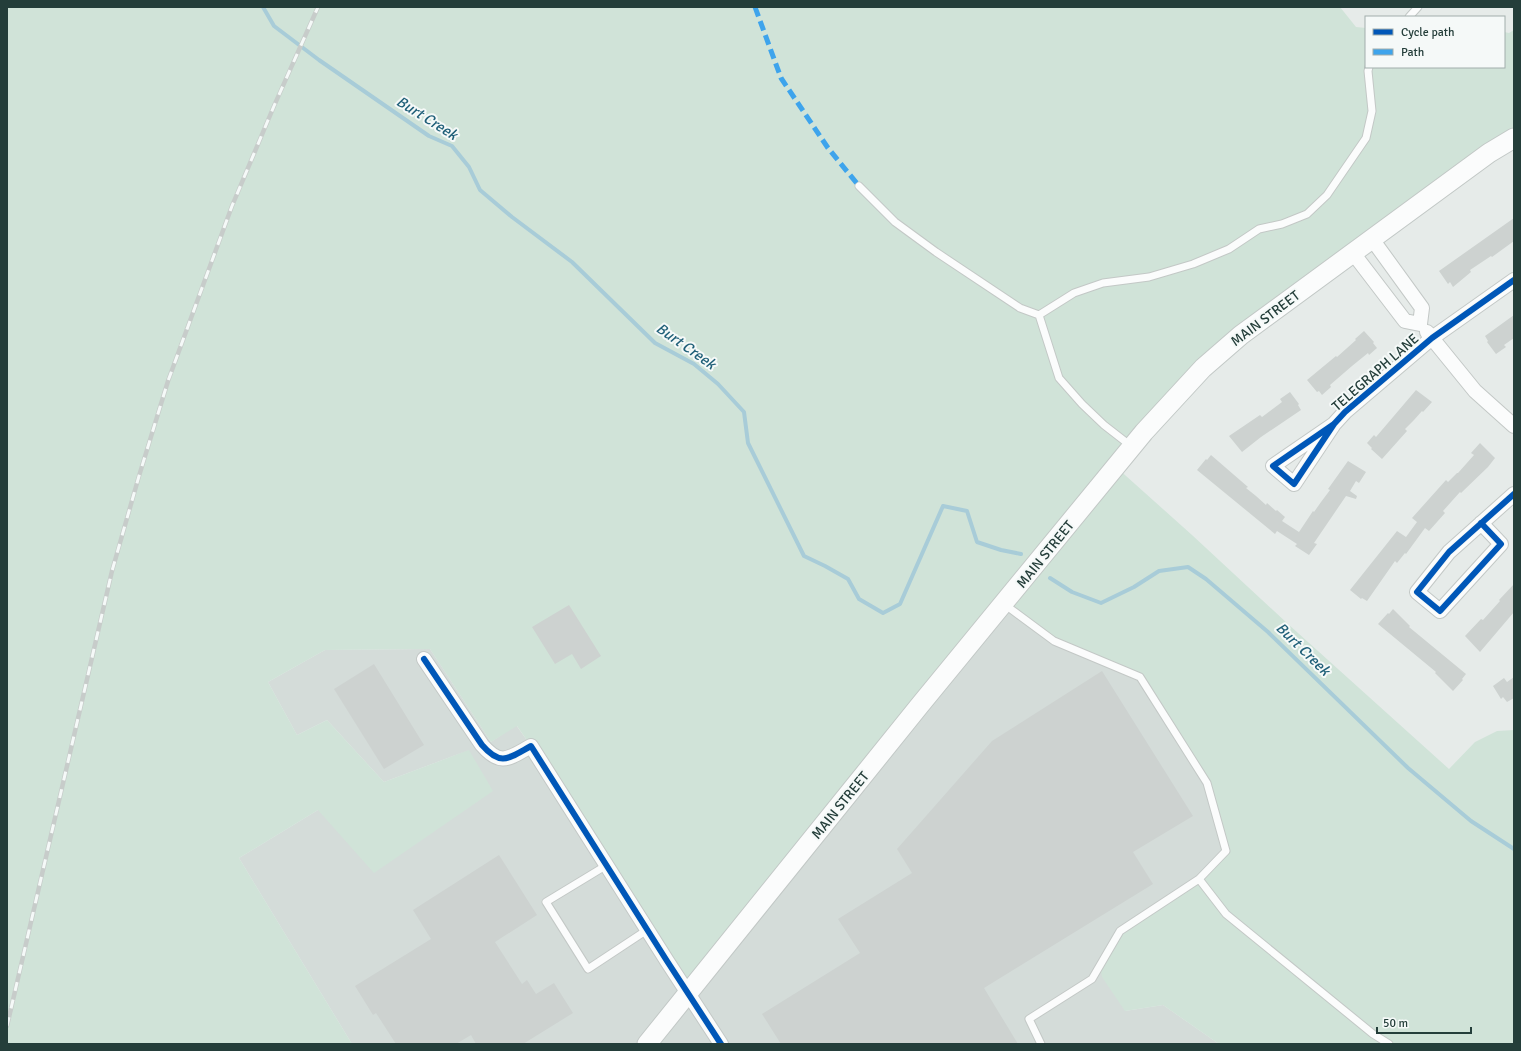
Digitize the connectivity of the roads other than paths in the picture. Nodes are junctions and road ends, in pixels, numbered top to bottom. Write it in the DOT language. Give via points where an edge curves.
graph roads {
  1 [pos="1418,7"];
  2 [pos="1410,16"];
  3 [pos="1369,68"];
  4 [pos="1514,138"];
  5 [pos="859,186"];
  6 [pos="1372,239"];
  7 [pos="1353,253"];
  8 [pos="1514,280"];
  9 [pos="1039,315"];
  10 [pos="1420,324"];
  11 [pos="1432,338"];
  12 [pos="1334,424"];
  13 [pos="1514,426"];
  14 [pos="1132,447"];
  15 [pos="1514,494"];
  16 [pos="1480,523"];
  17 [pos="1004,604"];
  18 [pos="424,659"];
  19 [pos="607,865"];
  20 [pos="1199,879"];
  21 [pos="647,930"];
  22 [pos="688,994"];
  23 [pos="647,1044"];
  24 [pos="721,1044"];
  25 [pos="1041,1044"];
  26 [pos="1389,1044"];
  1 -- 2 [label="lane"];
  3 -- 9 [label="lane" via="1372,111 1366,138 1327,195 1307,214 1282,224 1259,229 1229,249 1193,264 1149,277 1103,283 1074,292"];
  4 -- 6 [label="main road, MAIN STREET" via="1489,153"];
  5 -- 9 [label="lane" via="895,222 936,252 1020,308"];
  6 -- 7 [label="main road, MAIN STREET"];
  6 -- 10 [label="street" via="1422,308"];
  7 -- 10 [label="street" via="1405,321"];
  7 -- 14 [label="main road, MAIN STREET" via="1241,335 1209,363"];
  8 -- 11 [label="street, TELEGRAPH LANE"];
  9 -- 14 [label="lane" via="1059,378 1104,426"];
  10 -- 11 [label="street"];
  11 -- 12 [label="street, TELEGRAPH LANE"];
  11 -- 13 [label="street" via="1475,391"];
  14 -- 17 [label="main road, MAIN STREET"];
  15 -- 16 [label="street"];
  16 -- 16 [label="street" via="1449,552 1417,592 1440,611 1501,544"];
  17 -- 20 [label="lane" via="1054,641 1140,677 1207,783 1226,851"];
  17 -- 22 [label="main road, MAIN STREET"];
  18 -- 19 [label="street" via="490,754 502,759 531,746"];
  19 -- 21 [label="street"];
  19 -- 21 [label="lane" via="546,902 588,969"];
  20 -- 25 [label="lane" via="1120,931 1092,979 1029,1019"];
  20 -- 26 [label="lane" via="1226,914"];
  21 -- 22 [label="street"];
  22 -- 23 [label="main road, MAIN STREET"];
  22 -- 24 [label="street"];
}
